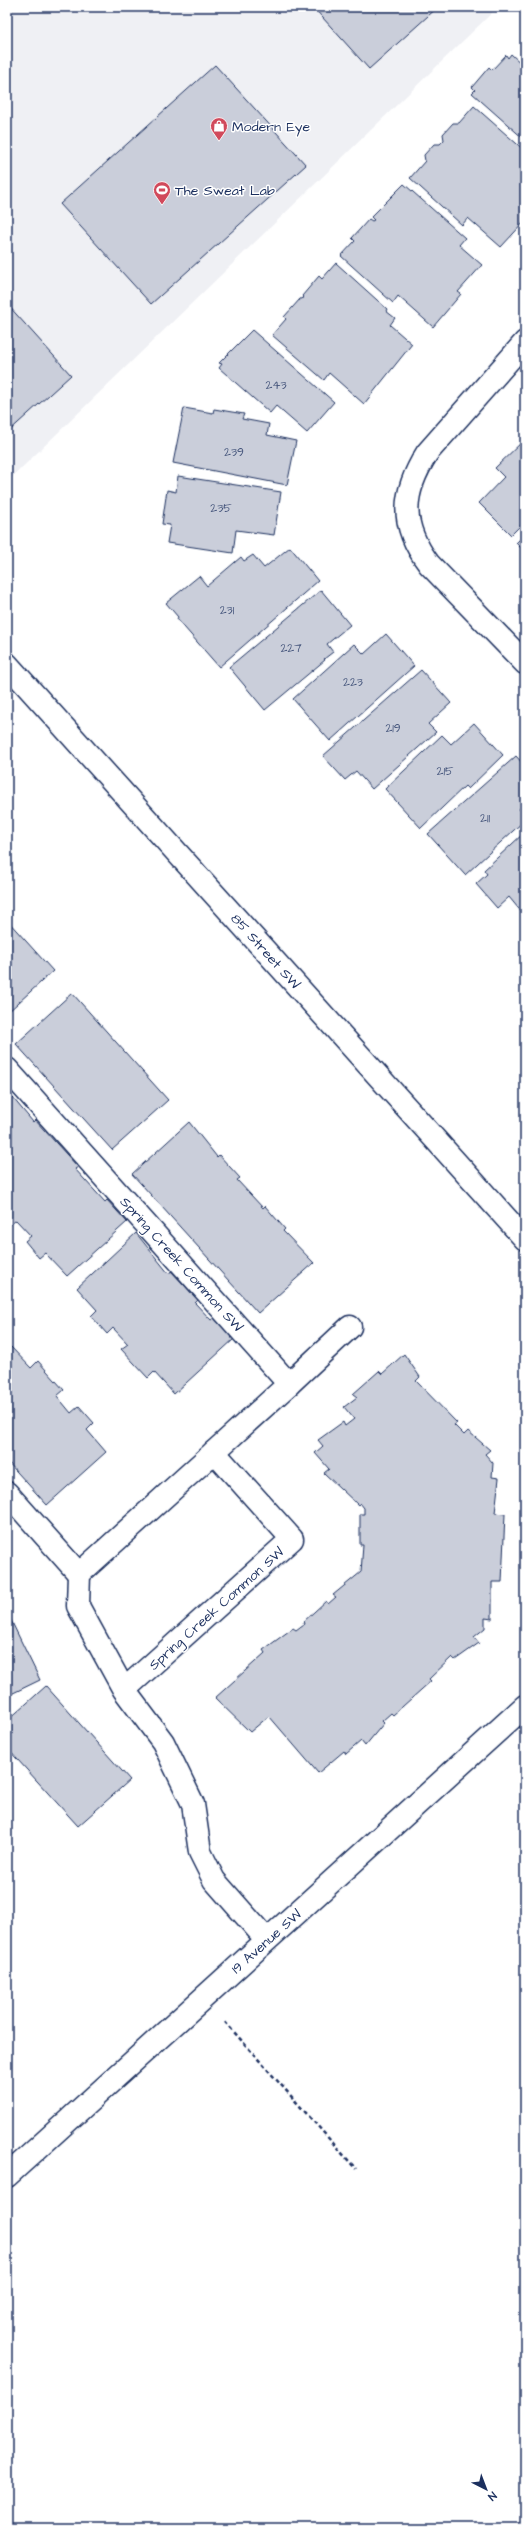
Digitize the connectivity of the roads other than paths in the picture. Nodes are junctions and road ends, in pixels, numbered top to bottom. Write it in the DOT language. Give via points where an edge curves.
graph roads {
  1 [pos="525,342"];
  2 [pos="7,664"];
  3 [pos="525,664"];
  4 [pos="7,1069"];
  5 [pos="525,1238"];
  6 [pos="350,1327"];
  7 [pos="289,1384"];
  8 [pos="214,1452"];
  9 [pos="7,1493"];
  10 [pos="79,1574"];
  11 [pos="124,1690"];
  12 [pos="525,1706"];
  13 [pos="266,1940"];
  14 [pos="7,2176"];
  1 -- 3 [label="street" via="427,453 414,473 406,512 410,530 420,552 429,564"];
  2 -- 5 [label="street, 85 Street SW"];
  4 -- 7 [label="street, Spring Creek Common SW"];
  6 -- 7 [label="street"];
  7 -- 8 [label="street"];
  8 -- 10 [label="street"];
  8 -- 11 [label="street, Spring Creek Common SW" via="292,1540"];
  9 -- 10 [label="street"];
  10 -- 11 [label="street" via="78,1606"];
  11 -- 13 [label="street" via="163,1742 193,1804 200,1852 214,1880"];
  12 -- 13 [label="street, 19 Avenue SW"];
  13 -- 14 [label="street, 19 Avenue SW"];
}
